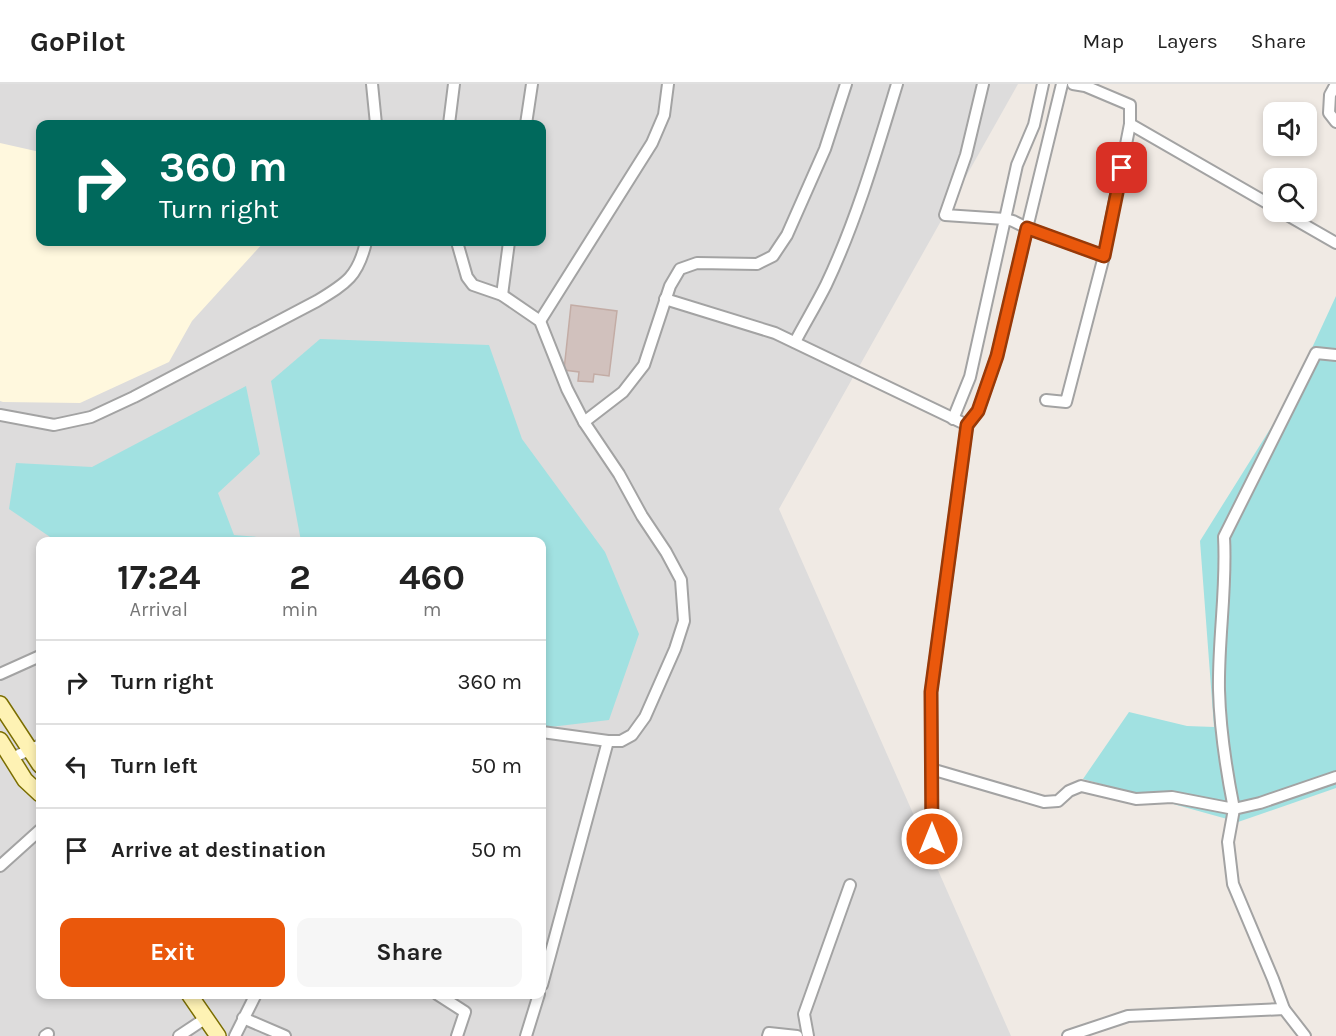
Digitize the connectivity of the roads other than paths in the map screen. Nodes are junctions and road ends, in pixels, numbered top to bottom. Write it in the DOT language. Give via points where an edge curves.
graph roads {
  1 [pos="372,84"];
  2 [pos="454,84"];
  3 [pos="532,84"];
  4 [pos="668,84"];
  5 [pos="846,84"];
  6 [pos="897,84"];
  7 [pos="982,84"];
  8 [pos="1042,84"];
  9 [pos="1062,84"];
  10 [pos="1073,84"];
  11 [pos="1336,84"];
  12 [pos="376,120"];
  13 [pos="450,120"];
  14 [pos="527,120"];
  15 [pos="1336,122"];
  16 [pos="1130,124"];
  17 [pos="1263,201"];
  18 [pos="1005,219"];
  19 [pos="1299,222"];
  20 [pos="1027,228"];
  21 [pos="1336,243"];
  22 [pos="365,246"];
  23 [pos="458,246"];
  24 [pos="508,246"];
  25 [pos="1104,256"];
  26 [pos="502,295"];
  27 [pos="665,299"];
  28 [pos="540,321"];
  29 [pos="795,342"];
  30 [pos="1336,355"];
  31 [pos="1046,400"];
  32 [pos="0,415"];
  33 [pos="953,418"];
  34 [pos="584,422"];
  35 [pos="967,425"];
  36 [pos="36,658"];
  37 [pos="0,674"];
  38 [pos="0,704"];
  39 [pos="546,733"];
  40 [pos="0,740"];
  41 [pos="608,741"];
  42 [pos="35,747"];
  43 [pos="12,758"];
  44 [pos="931,769"];
  45 [pos="1336,777"];
  46 [pos="36,790"];
  47 [pos="1234,809"];
  48 [pos="36,834"];
  49 [pos="932,839"];
  50 [pos="0,866"];
  51 [pos="850,885"];
  52 [pos="546,970"];
  53 [pos="193,999"];
  54 [pos="253,999"];
  55 [pos="445,999"];
  56 [pos="537,999"];
  57 [pos="1284,1009"];
  58 [pos="206,1018"];
  59 [pos="243,1018"];
  60 [pos="178,1036"];
  61 [pos="219,1036"];
  62 [pos="235,1036"];
  63 [pos="285,1036"];
  64 [pos="458,1036"];
  65 [pos="526,1036"];
  66 [pos="768,1036"];
  67 [pos="797,1036"];
  68 [pos="808,1036"];
  69 [pos="1068,1036"];
  70 [pos="1305,1036"];
  1 -- 12 [label="street"];
  2 -- 13 [label="street"];
  3 -- 14 [label="street"];
  4 -- 28 [label="street" via="664,116 652,143"];
  5 -- 27 [label="street" via="825,149 787,235 773,255 757,264 697,263 680,269"];
  6 -- 29 [label="street" via="860,198 826,285"];
  7 -- 18 [label="street" via="966,155 945,215"];
  8 -- 18 [label="street" via="1034,125 1017,165"];
  9 -- 20 [label="street"];
  10 -- 16 [label="street" via="1130,105"];
  11 -- 15 [label="street" via="1330,95 1329,113"];
  16 -- 17 [label="street"];
  16 -- 25 [label="street"];
  18 -- 20 [label="street"];
  18 -- 33 [label="street" via="970,377"];
  19 -- 21 [label="street"];
  20 -- 25 [label="street"];
  20 -- 35 [label="street" via="997,356 978,411"];
  22 -- 32 [label="street" via="354,274 345,284 134,398 91,417 54,425"];
  23 -- 26 [label="street" via="473,285"];
  24 -- 26 [label="street"];
  25 -- 31 [label="street" via="1066,402"];
  26 -- 28 [label="street"];
  27 -- 29 [label="street"];
  27 -- 34 [label="street" via="644,365 623,392"];
  28 -- 34 [label="street"];
  29 -- 33 [label="street"];
  30 -- 47 [label="street" via="1316,353 1224,537 1221,743"];
  33 -- 35 [label="street"];
  34 -- 41 [label="street" via="681,580 684,621 645,717 632,735 621,741"];
  35 -- 44 [label="street" via="931,692"];
  36 -- 37 [label="street"];
  38 -- 42 [label="main road"];
  39 -- 41 [label="street"];
  40 -- 43 [label="main road"];
  41 -- 52 [label="street"];
  42 -- 43 [label="street"];
  43 -- 46 [label="main road"];
  44 -- 47 [label="street" via="1044,802 1058,801 1081,786 1136,799 1172,797"];
  44 -- 49 [label="street"];
  45 -- 47 [label="street"];
  47 -- 57 [label="street" via="1228,842 1233,884"];
  48 -- 50 [label="street"];
  51 -- 68 [label="street" via="804,1014"];
  53 -- 58 [label="main road"];
  54 -- 59 [label="street"];
  55 -- 64 [label="street" via="465,1012"];
  56 -- 65 [label="street"];
  57 -- 69 [label="street" via="1128,1016"];
  57 -- 70 [label="street"];
  58 -- 60 [label="street"];
  58 -- 61 [label="main road"];
  59 -- 62 [label="street"];
  59 -- 63 [label="street"];
  66 -- 67 [label="street"];
}
